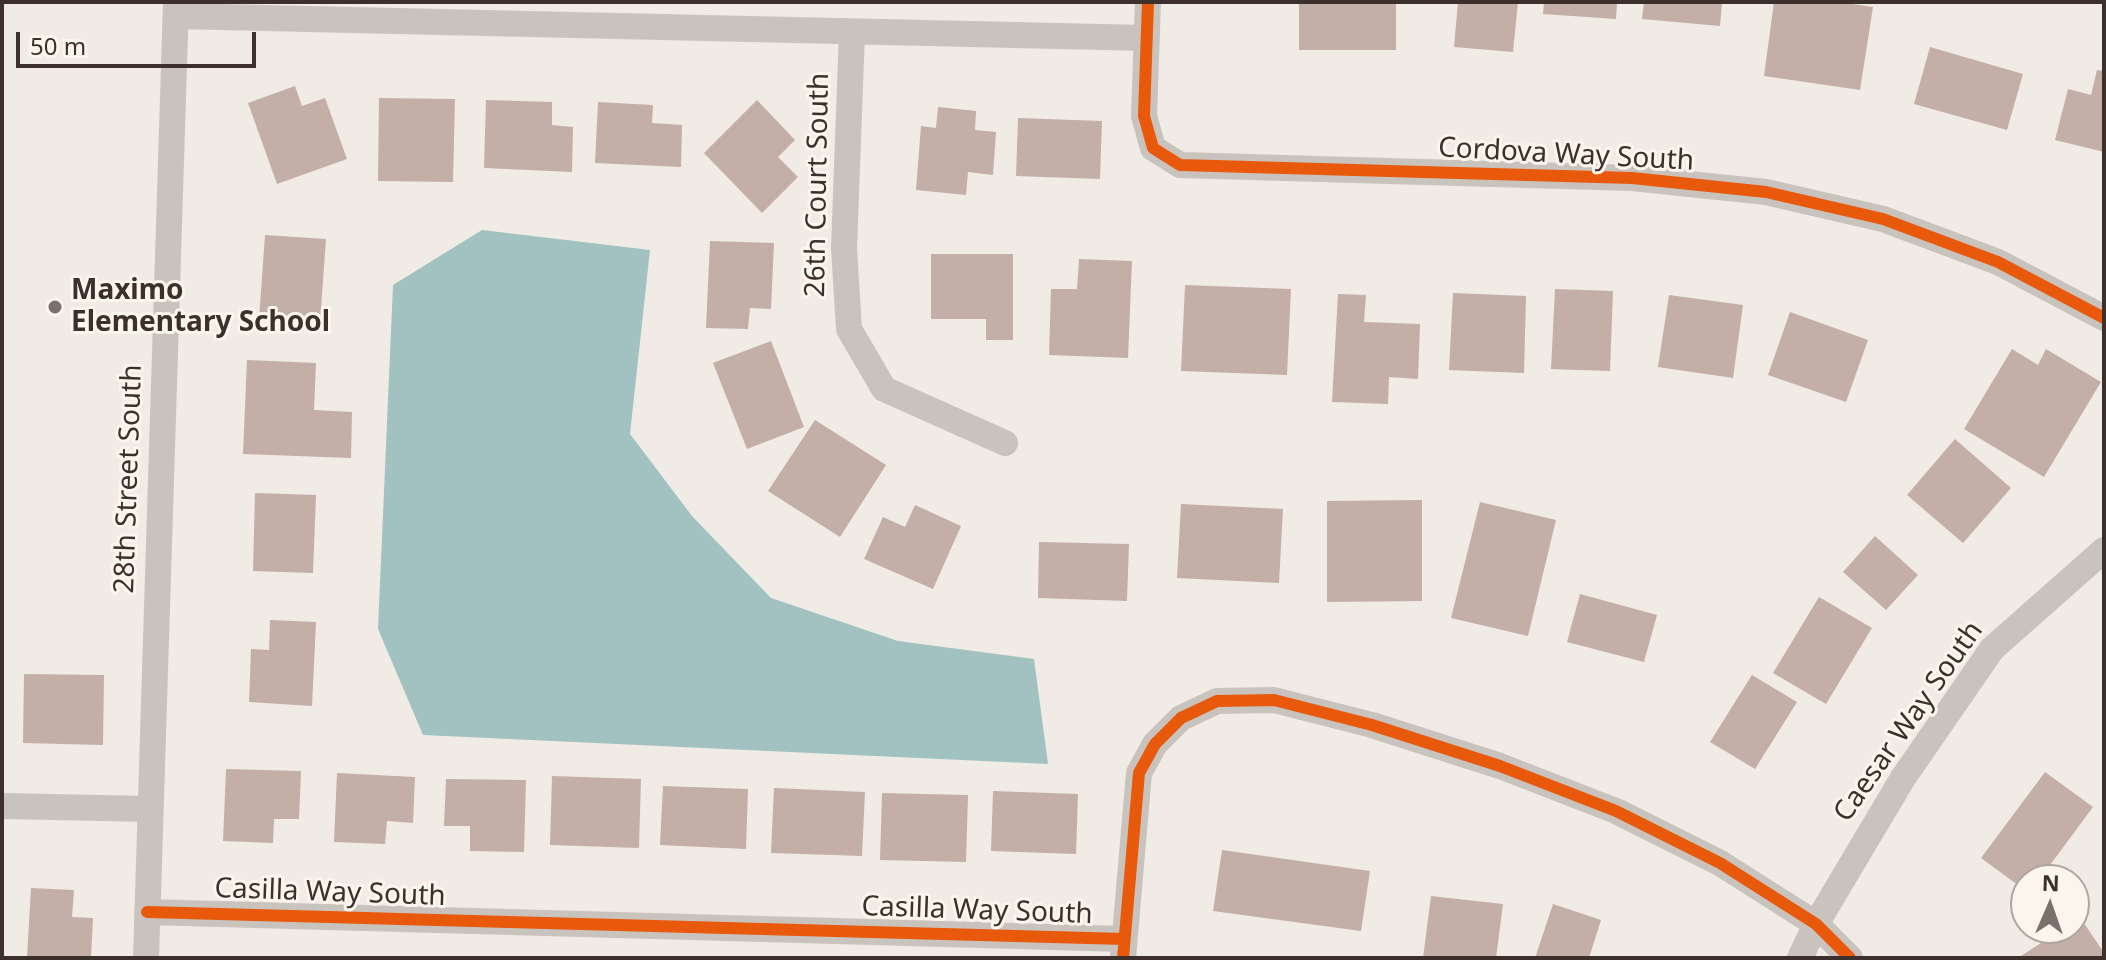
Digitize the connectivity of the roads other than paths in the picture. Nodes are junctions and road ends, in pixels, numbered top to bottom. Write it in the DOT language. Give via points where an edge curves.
graph roads {
  1 [pos="1148,2"];
  2 [pos="176,9"];
  3 [pos="620,14"];
  4 [pos="852,32"];
  5 [pos="1146,38"];
  6 [pos="2104,318"];
  7 [pos="1005,443"];
  8 [pos="2104,550"];
  9 [pos="2,806"];
  10 [pos="150,809"];
  11 [pos="147,912"];
  12 [pos="1816,924"];
  13 [pos="1123,948"];
  14 [pos="146,958"];
  15 [pos="1800,958"];
  16 [pos="1850,958"];
  1 -- 5 [label="street, Cordova Way South"];
  2 -- 3 [label="street"];
  2 -- 10 [label="street, 28th Street South"];
  3 -- 4 [label="street"];
  4 -- 5 [label="street"];
  4 -- 7 [label="street, 26th Court South" via="844,248 849,329 884,389"];
  5 -- 6 [label="street, Cordova Way South" via="1144,116 1153,148 1180,165 1632,178 1766,192 1883,219 1998,262"];
  8 -- 12 [label="street, Caesar Way South" via="1992,649 1903,778"];
  9 -- 10 [label="street"];
  10 -- 11 [label="street, 28th Street South"];
  11 -- 13 [label="street, Casilla Way South"];
  11 -- 14 [label="street, 28th Street South"];
  12 -- 13 [label="street, Casilla Way South" via="1720,863 1629,817 1500,766 1274,700 1217,701 1181,718 1155,744 1139,773"];
  12 -- 15 [label="street, Caesar Way South"];
  12 -- 16 [label="street, Casilla Way South"];
}
